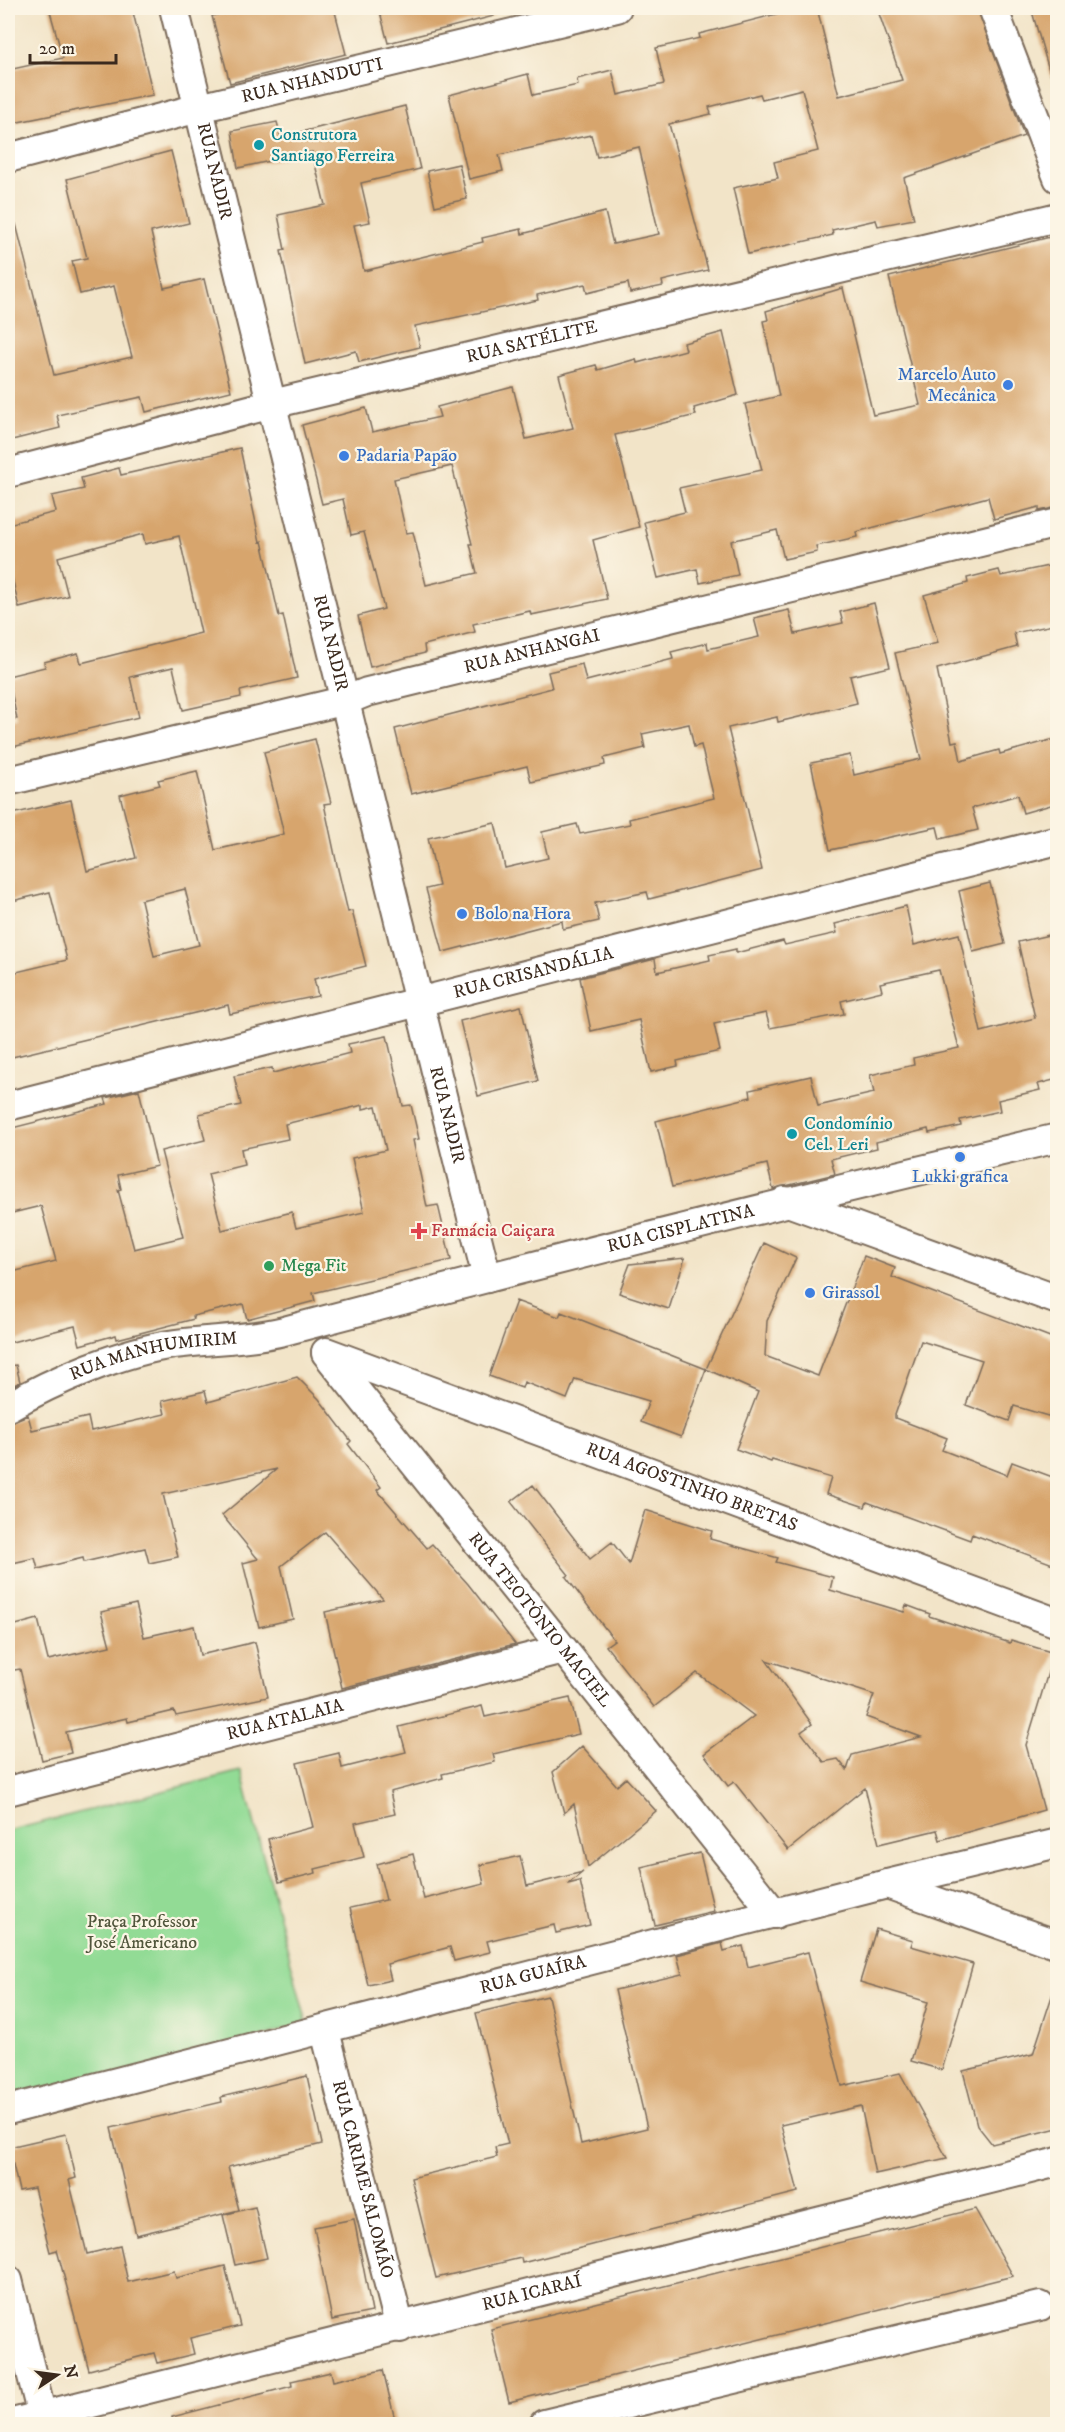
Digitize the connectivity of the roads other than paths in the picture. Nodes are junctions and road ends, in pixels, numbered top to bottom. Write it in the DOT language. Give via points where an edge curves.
graph roads {
  1 [pos="174,8"];
  2 [pos="617,8"];
  3 [pos="993,8"];
  4 [pos="199,108"];
  5 [pos="8,158"];
  6 [pos="1058,178"];
  7 [pos="1058,217"];
  8 [pos="273,404"];
  9 [pos="8,473"];
  10 [pos="1058,524"];
  11 [pos="347,700"];
  12 [pos="8,781"];
  13 [pos="1058,840"];
  14 [pos="420,1003"];
  15 [pos="8,1106"];
  16 [pos="1058,1138"];
  17 [pos="785,1201"];
  18 [pos="487,1278"];
  19 [pos="1058,1300"];
  20 [pos="306,1325"];
  21 [pos="326,1352"];
  22 [pos="8,1407"];
  23 [pos="1058,1623"];
  24 [pos="563,1649"];
  25 [pos="8,1791"];
  26 [pos="1058,1844"];
  27 [pos="887,1884"];
  28 [pos="775,1914"];
  29 [pos="1058,1945"];
  30 [pos="325,2031"];
  31 [pos="8,2110"];
  32 [pos="1058,2162"];
  33 [pos="8,2280"];
  34 [pos="1040,2306"];
  35 [pos="400,2328"];
  36 [pos="637,2414"];
  37 [pos="43,2420"];
  38 [pos="8,2424"];
  39 [pos="544,2424"];
  1 -- 4 [label="street, RUA NADIR"];
  2 -- 4 [label="street, RUA NHANDUTI"];
  3 -- 6 [label="street"];
  4 -- 5 [label="street, RUA NHANDUTI"];
  4 -- 8 [label="street, RUA NADIR"];
  7 -- 8 [label="street, RUA SATÉLITE"];
  8 -- 9 [label="street, RUA SATÉLITE"];
  8 -- 11 [label="street, RUA NADIR"];
  10 -- 11 [label="street, RUA ANHANGAI"];
  11 -- 12 [label="street, RUA ANHANGAI"];
  11 -- 14 [label="street, RUA NADIR"];
  13 -- 14 [label="street, RUA CRISANDÁLIA"];
  14 -- 15 [label="street, RUA CRISANDÁLIA"];
  14 -- 18 [label="street, RUA NADIR"];
  16 -- 17 [label="street, RUA CISPLATINA"];
  17 -- 18 [label="street, RUA CISPLATINA"];
  17 -- 19 [label="street"];
  18 -- 20 [label="street, RUA CISPLATINA"];
  20 -- 21 [label="street, RUA TEOTÔNIO MACIEL"];
  20 -- 22 [label="street, RUA MANHUMIRIM" via="264,1336 143,1350 40,1388"];
  21 -- 23 [label="street, RUA AGOSTINHO BRETAS"];
  21 -- 24 [label="street, RUA TEOTÔNIO MACIEL"];
  24 -- 25 [label="street, RUA ATALAIA"];
  24 -- 28 [label="street, RUA TEOTÔNIO MACIEL"];
  26 -- 27 [label="street, RUA GUAÍRA"];
  27 -- 28 [label="street, RUA GUAÍRA"];
  27 -- 29 [label="street"];
  28 -- 30 [label="street, RUA GUAÍRA"];
  30 -- 31 [label="street, RUA GUAÍRA"];
  30 -- 35 [label="street, RUA CARIME SALOMÃO"];
  32 -- 35 [label="street, RUA ICARAÍ"];
  33 -- 37 [label="street"];
  34 -- 36 [label="street"];
  35 -- 37 [label="street, RUA ICARAÍ"];
  36 -- 39 [label="street"];
  37 -- 38 [label="street, RUA ICARAÍ"];
}
